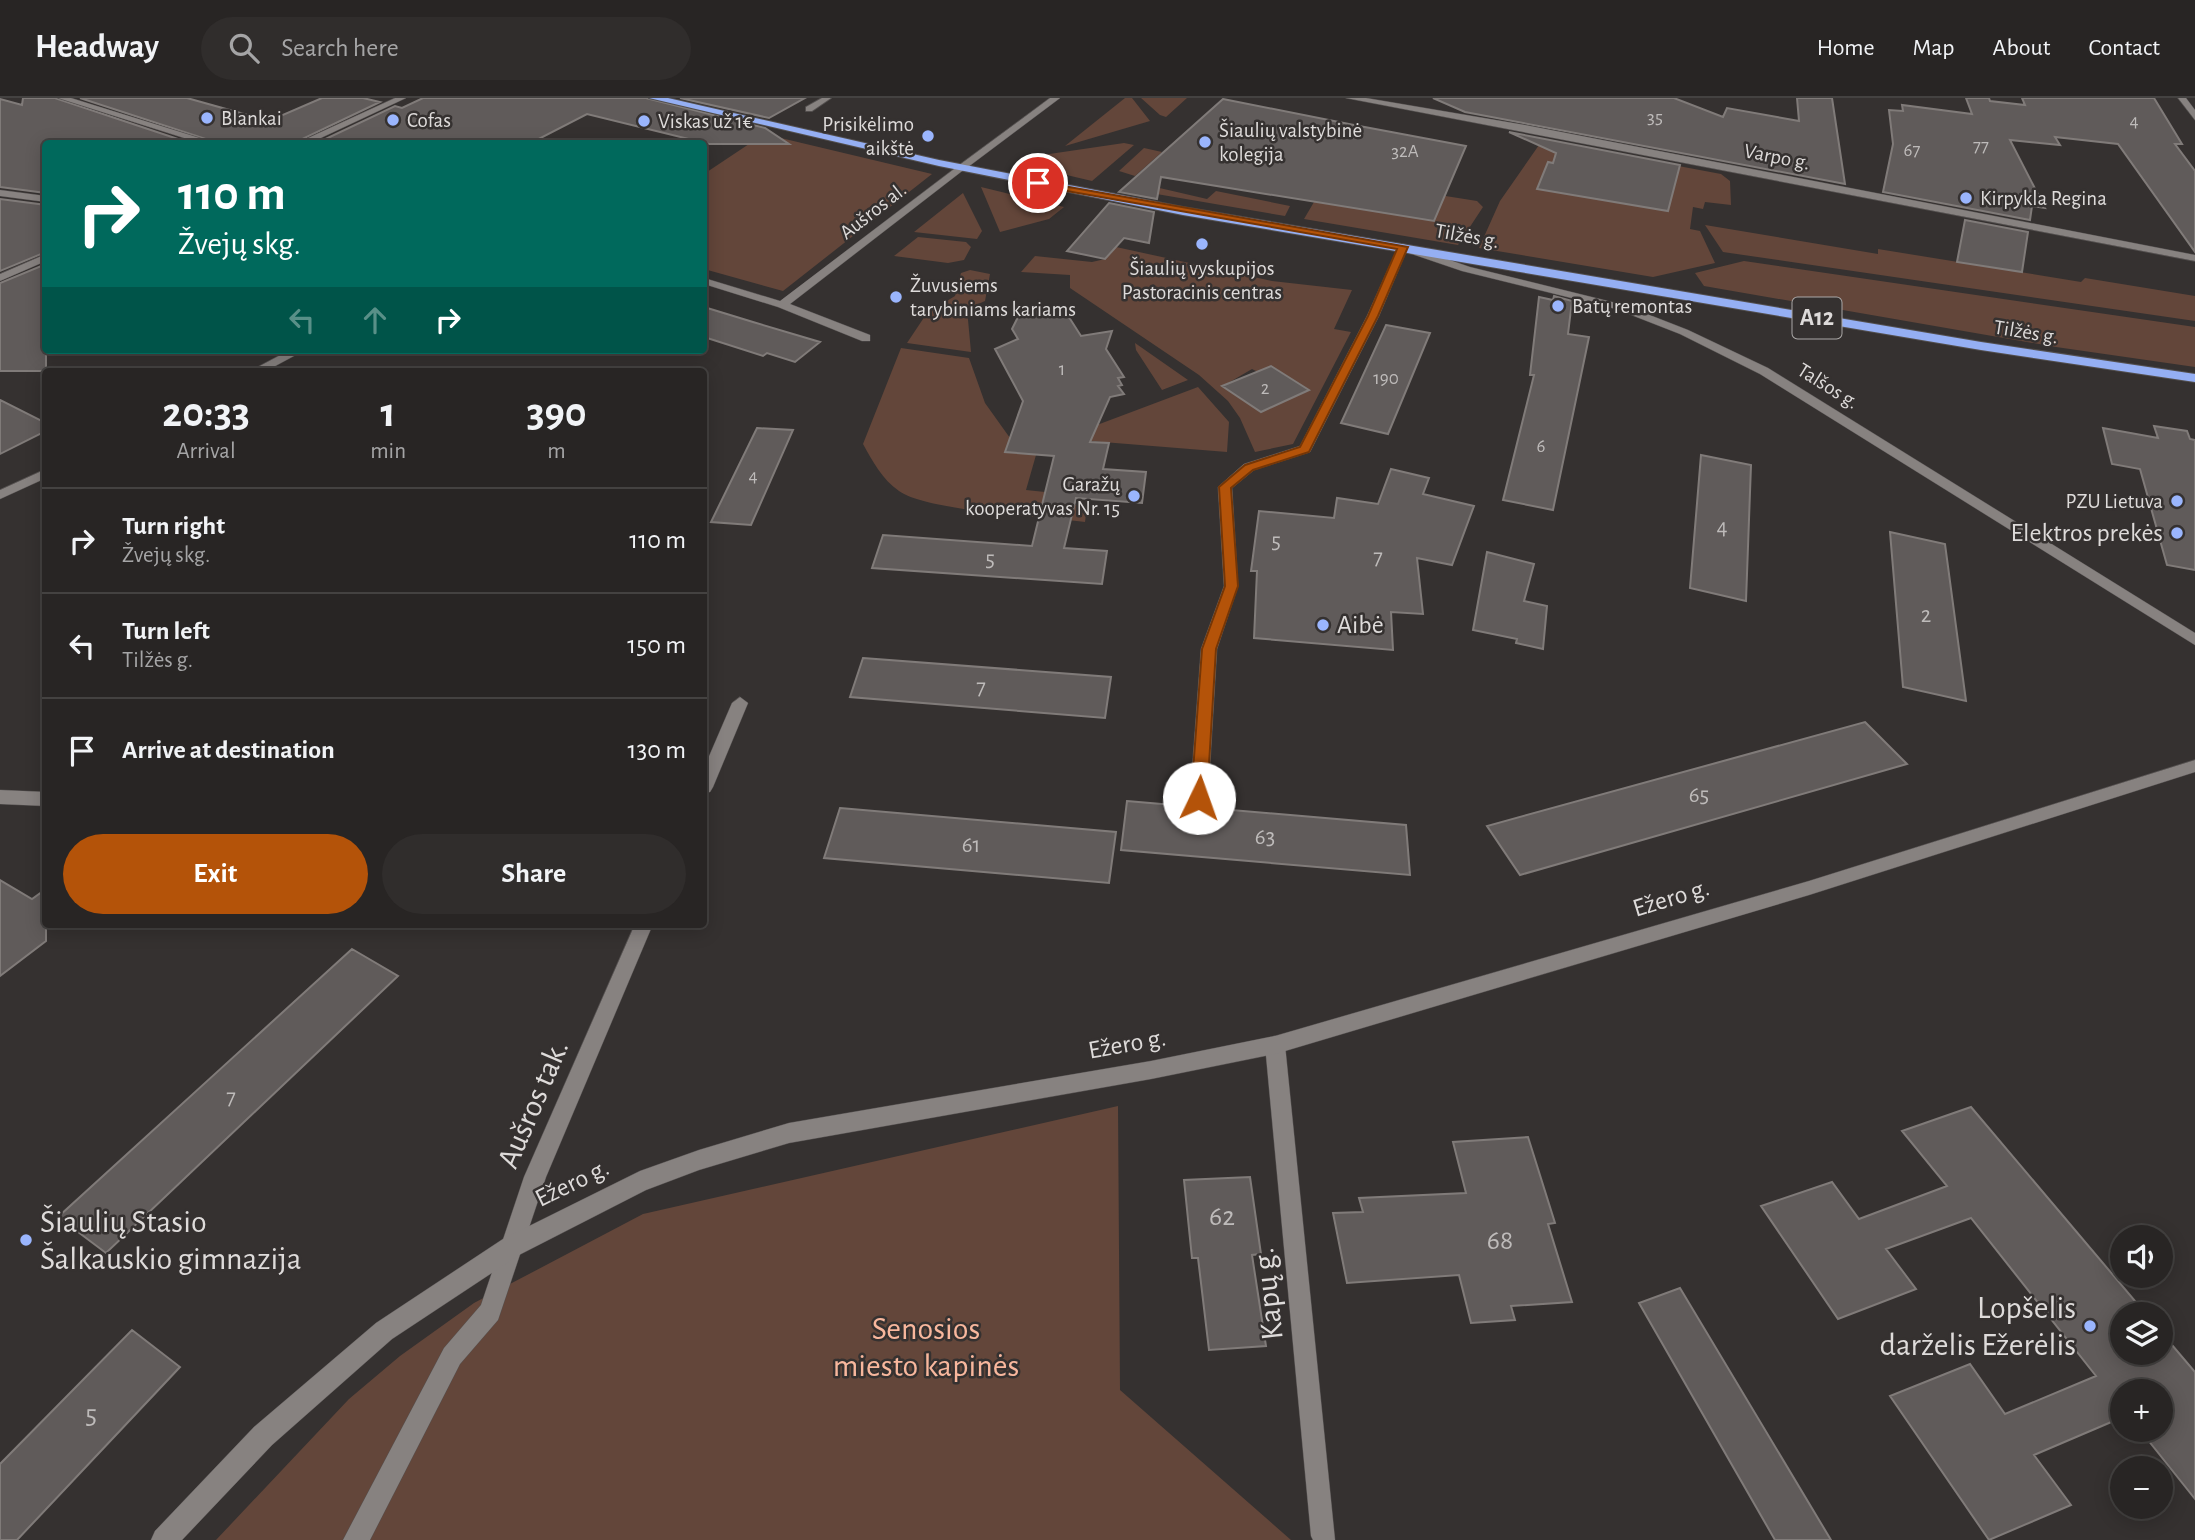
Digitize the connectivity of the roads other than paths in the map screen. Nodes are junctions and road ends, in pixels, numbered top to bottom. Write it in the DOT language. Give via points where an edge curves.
graph roads {
  1 [pos="62,98"];
  2 [pos="402,98"];
  3 [pos="654,98"];
  4 [pos="827,98"];
  5 [pos="1056,98"];
  6 [pos="1350,98"];
  7 [pos="2182,98"];
  8 [pos="808,109"];
  9 [pos="2195,117"];
  10 [pos="202,140"];
  11 [pos="308,140"];
  12 [pos="961,168"];
  13 [pos="0,193"];
  14 [pos="42,198"];
  15 [pos="1403,247"];
  16 [pos="2195,258"];
  17 [pos="42,259"];
  18 [pos="0,278"];
  19 [pos="707,282"];
  20 [pos="782,305"];
  21 [pos="866,338"];
  22 [pos="291,354"];
  23 [pos="262,368"];
  24 [pos="2195,378"];
  25 [pos="42,475"];
  26 [pos="0,495"];
  27 [pos="2195,640"];
  28 [pos="740,703"];
  29 [pos="2195,766"];
  30 [pos="707,780"];
  31 [pos="0,797"];
  32 [pos="1199,798"];
  33 [pos="42,799"];
  34 [pos="642,928"];
  35 [pos="1275,1045"];
  36 [pos="512,1247"];
  37 [pos="1324,1536"];
  38 [pos="163,1540"];
  39 [pos="356,1540"];
  1 -- 10 [label="street"];
  2 -- 11 [label="street"];
  3 -- 12 [label="highway, Tilžės g. / A12"];
  4 -- 8 [label="lane"];
  5 -- 12 [label="street, Aušros al."];
  6 -- 16 [label="street, Varpo g."];
  7 -- 9 [label="street"];
  12 -- 15 [label="highway, Tilžės g. / A12"];
  12 -- 20 [label="street, Aušros al."];
  13 -- 14 [label="street"];
  15 -- 24 [label="highway, Tilžės g. / A12"];
  15 -- 27 [label="street, Talšos g." via="1466,269 1620,307 1764,371"];
  15 -- 32 [label="street" via="1305,449 1249,467 1225,487 1231,586 1209,649"];
  17 -- 18 [label="street"];
  19 -- 20 [label="street"];
  20 -- 21 [label="street"];
  22 -- 23 [label="street"];
  25 -- 26 [label="street"];
  28 -- 30 [label="street"];
  29 -- 35 [label="street, Ežero g." via="1796,892"];
  31 -- 33 [label="street"];
  34 -- 36 [label="street, Aušros tak." via="535,1177"];
  35 -- 36 [label="street, Ežero g." via="789,1133 640,1182"];
  35 -- 37 [label="street, Kapų g."];
  36 -- 38 [label="street, Ežero g." via="412,1311 335,1371 263,1436"];
  36 -- 39 [label="street, Aušros tak." via="490,1312 452,1356"];
}
